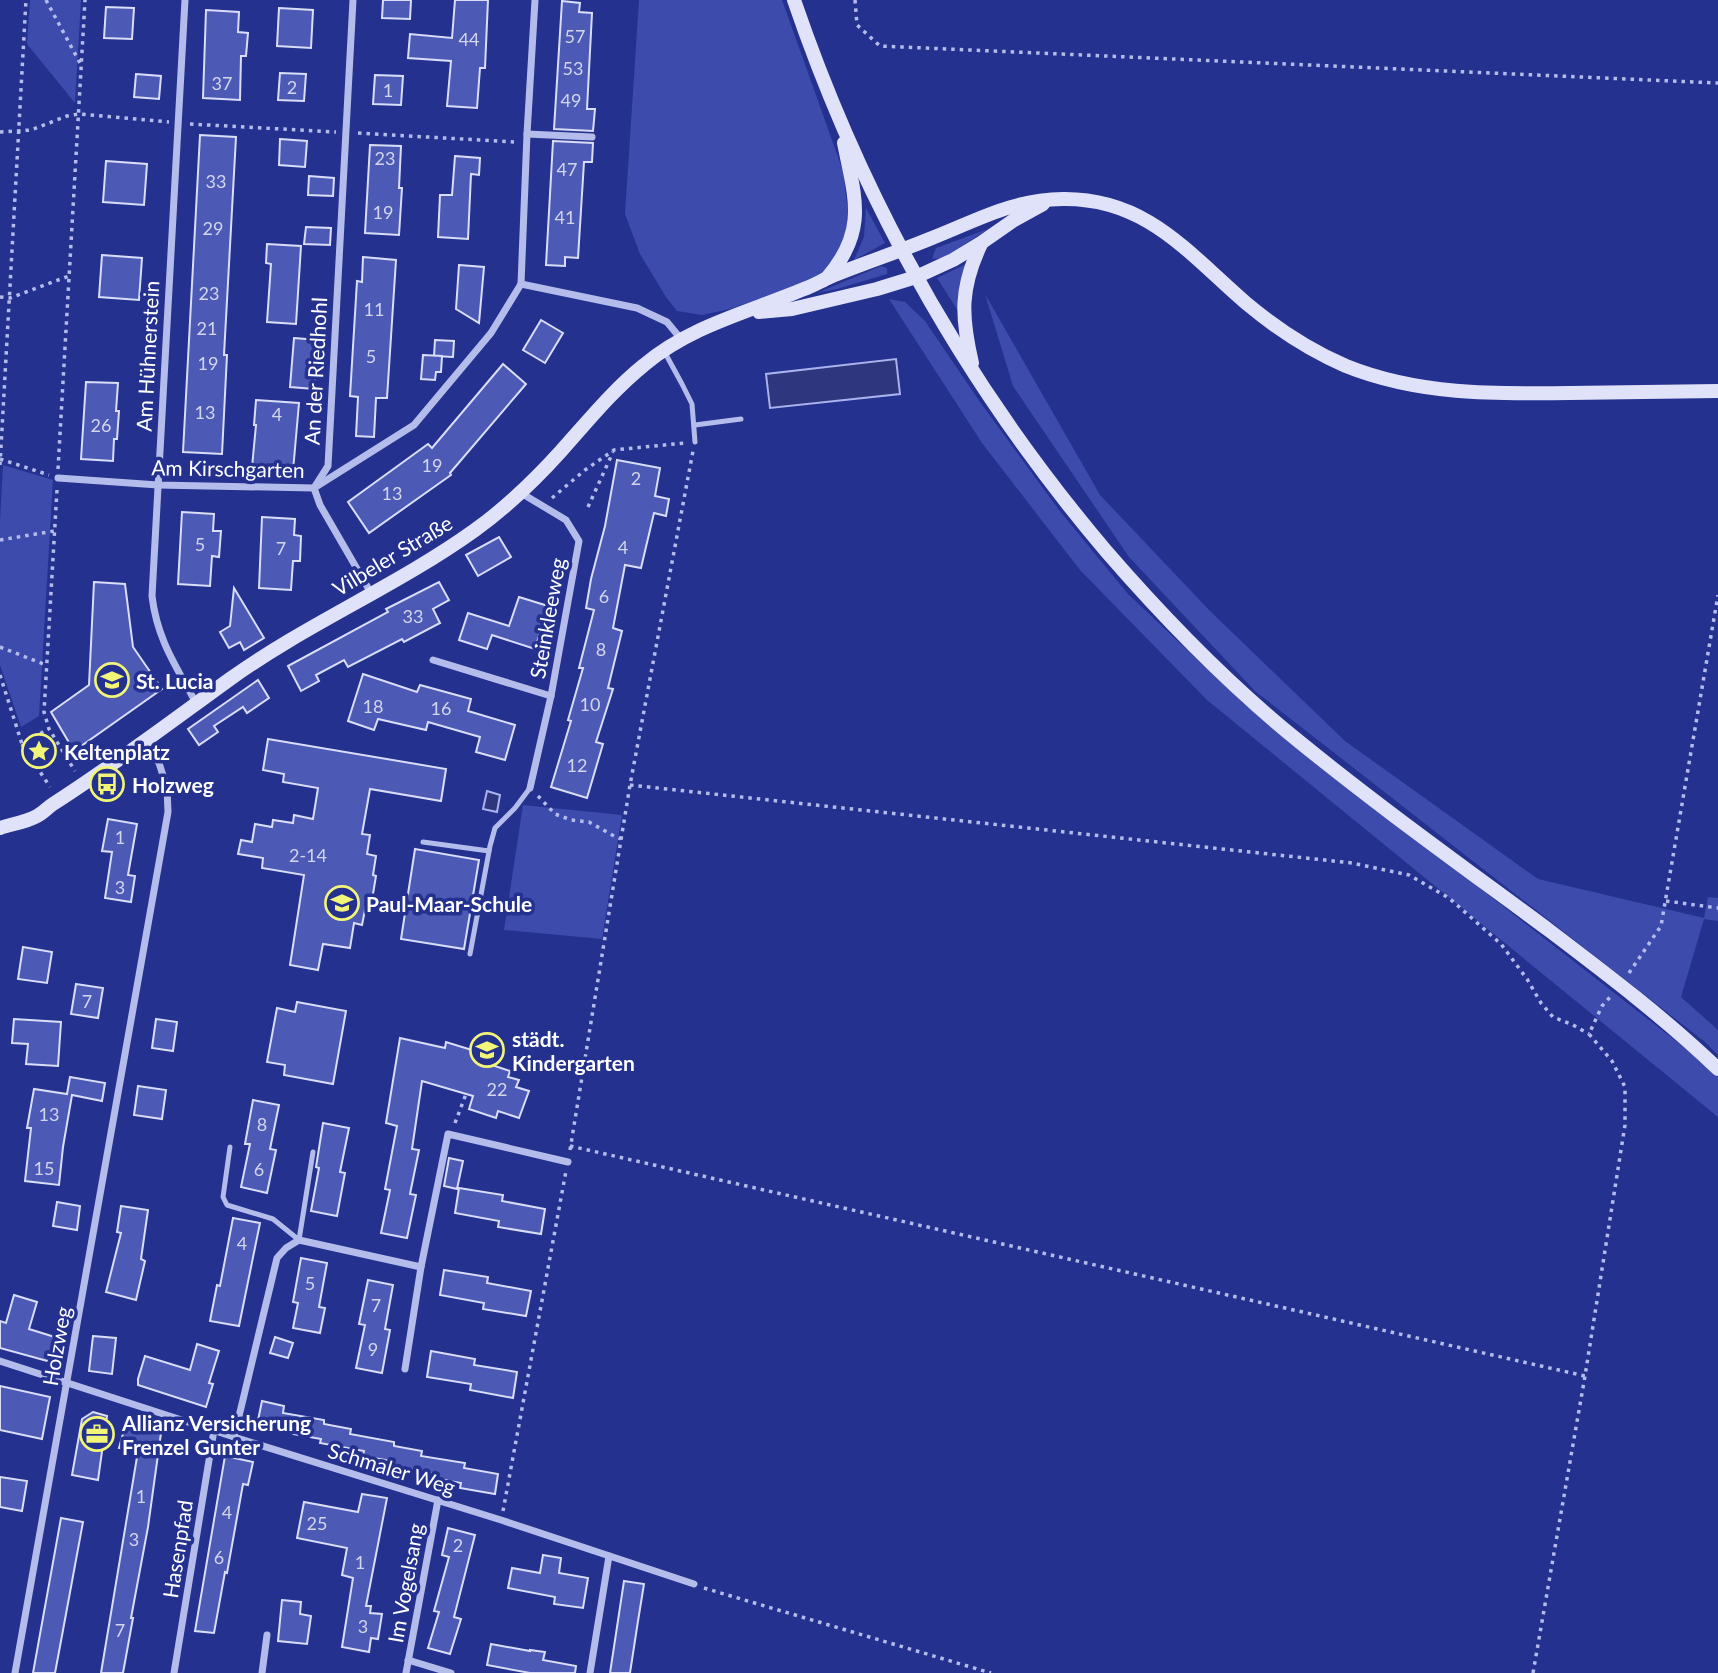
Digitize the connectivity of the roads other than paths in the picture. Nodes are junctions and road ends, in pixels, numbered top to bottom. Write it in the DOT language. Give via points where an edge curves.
graph roads {
  1 [pos="185,0"];
  2 [pos="353,0"];
  3 [pos="536,0"];
  4 [pos="794,0"];
  5 [pos="839,119"];
  6 [pos="527,134"];
  7 [pos="592,137"];
  8 [pos="1050,200"];
  9 [pos="981,243"];
  10 [pos="901,251"];
  11 [pos="916,277"];
  12 [pos="826,279"];
  13 [pos="521,284"];
  14 [pos="733,315"];
  15 [pos="681,339"];
  16 [pos="663,350"];
  17 [pos="974,375"];
  18 [pos="1718,391"];
  19 [pos="741,419"];
  20 [pos="695,425"];
  21 [pos="695,442"];
  22 [pos="58,478"];
  23 [pos="158,485"];
  24 [pos="314,488"];
  25 [pos="520,493"];
  26 [pos="371,593"];
  27 [pos="433,660"];
  28 [pos="551,696"];
  29 [pos="197,703"];
  30 [pos="144,741"];
  31 [pos="530,788"];
  32 [pos="0,828"];
  33 [pos="424,842"];
  34 [pos="489,851"];
  35 [pos="470,954"];
  36 [pos="1718,1069"];
  37 [pos="230,1147"];
  38 [pos="313,1152"];
  39 [pos="568,1162"];
  40 [pos="299,1240"];
  41 [pos="421,1267"];
  42 [pos="0,1361"];
  43 [pos="405,1369"];
  44 [pos="67,1382"];
  45 [pos="214,1430"];
  46 [pos="234,1437"];
  47 [pos="438,1500"];
  48 [pos="609,1556"];
  49 [pos="694,1584"];
  50 [pos="267,1635"];
  51 [pos="408,1660"];
  52 [pos="15,1673"];
  53 [pos="173,1673"];
  54 [pos="262,1673"];
  55 [pos="406,1673"];
  56 [pos="452,1673"];
  57 [pos="590,1673"];
  1 -- 23 [label="street, Am Hühnerstein"];
  2 -- 24 [label="street, An der Riedhohl" via="328,466"];
  3 -- 6 [label="street, Am Kirschgarten"];
  4 -- 5 [label="street"];
  5 -- 10 [label="street"];
  5 -- 12 [label="street" via="855,221 851,241"];
  6 -- 7 [label="street"];
  6 -- 13 [label="street, Am Kirschgarten"];
  8 -- 9 [label="street, Vilbeler Straße"];
  8 -- 10 [label="street, Vilbeler Straße" via="997,211"];
  8 -- 18 [label="street, Vilbeler Straße" via="1101,203 1137,215 1175,239 1294,340 1346,366 1389,380 1477,393"];
  9 -- 11 [label="street, Vilbeler Straße"];
  9 -- 17 [label="street" via="964,291 965,330"];
  10 -- 11 [label="street"];
  10 -- 12 [label="street, Vilbeler Straße"];
  11 -- 14 [label="street, Vilbeler Straße" via="792,309"];
  11 -- 17 [label="street"];
  12 -- 14 [label="street, Vilbeler Straße"];
  13 -- 15 [label="street" via="637,308 667,322"];
  13 -- 24 [label="street, Am Kirschgarten" via="491,333 414,425"];
  14 -- 15 [label="street, Vilbeler Straße"];
  15 -- 16 [label="street, Vilbeler Straße"];
  16 -- 20 [label="lane" via="692,404"];
  16 -- 25 [label="street, Vilbeler Straße" via="626,380"];
  17 -- 36 [label="street" via="1082,522 1216,667 1294,738 1621,985"];
  19 -- 20 [label="lane"];
  20 -- 21 [label="lane"];
  22 -- 23 [label="street, Am Kirschgarten"];
  23 -- 24 [label="street, Am Kirschgarten"];
  23 -- 29 [label="street, Am Hühnerstein" via="154,612 164,646"];
  24 -- 26 [label="street"];
  25 -- 26 [label="street, Vilbeler Straße" via="472,532"];
  25 -- 28 [label="street, Steinkleeweg" via="566,520 579,541"];
  26 -- 29 [label="street, Vilbeler Straße" via="295,636"];
  27 -- 28 [label="street, Steinkleeweg"];
  28 -- 31 [label="street, Steinkleeweg"];
  29 -- 30 [label="street, Vilbeler Straße"];
  30 -- 32 [label="street, Vilbeler Straße" via="34,818"];
  30 -- 44 [label="street, Holzweg" via="159,763 168,812"];
  31 -- 34 [label="lane" via="495,828"];
  33 -- 34 [label="lane"];
  34 -- 35 [label="lane"];
  37 -- 40 [label="lane" via="223,1197 227,1205 273,1219"];
  38 -- 40 [label="lane"];
  39 -- 41 [label="street" via="447,1134"];
  40 -- 41 [label="street"];
  40 -- 46 [label="street" via="277,1258"];
  41 -- 43 [label="street"];
  42 -- 44 [label="street, Schmaler Weg"];
  44 -- 45 [label="street, Schmaler Weg"];
  44 -- 52 [label="street, Holzweg"];
  45 -- 46 [label="street, Schmaler Weg"];
  45 -- 53 [label="street, Hasenpfad"];
  46 -- 47 [label="street, Schmaler Weg"];
  47 -- 48 [label="street, Schmaler Weg"];
  47 -- 51 [label="street, Im Vogelsang"];
  48 -- 49 [label="street, Schmaler Weg"];
  48 -- 57 [label="street"];
  50 -- 54 [label="street"];
  51 -- 55 [label="street, Im Vogelsang"];
  51 -- 56 [label="street"];
}
